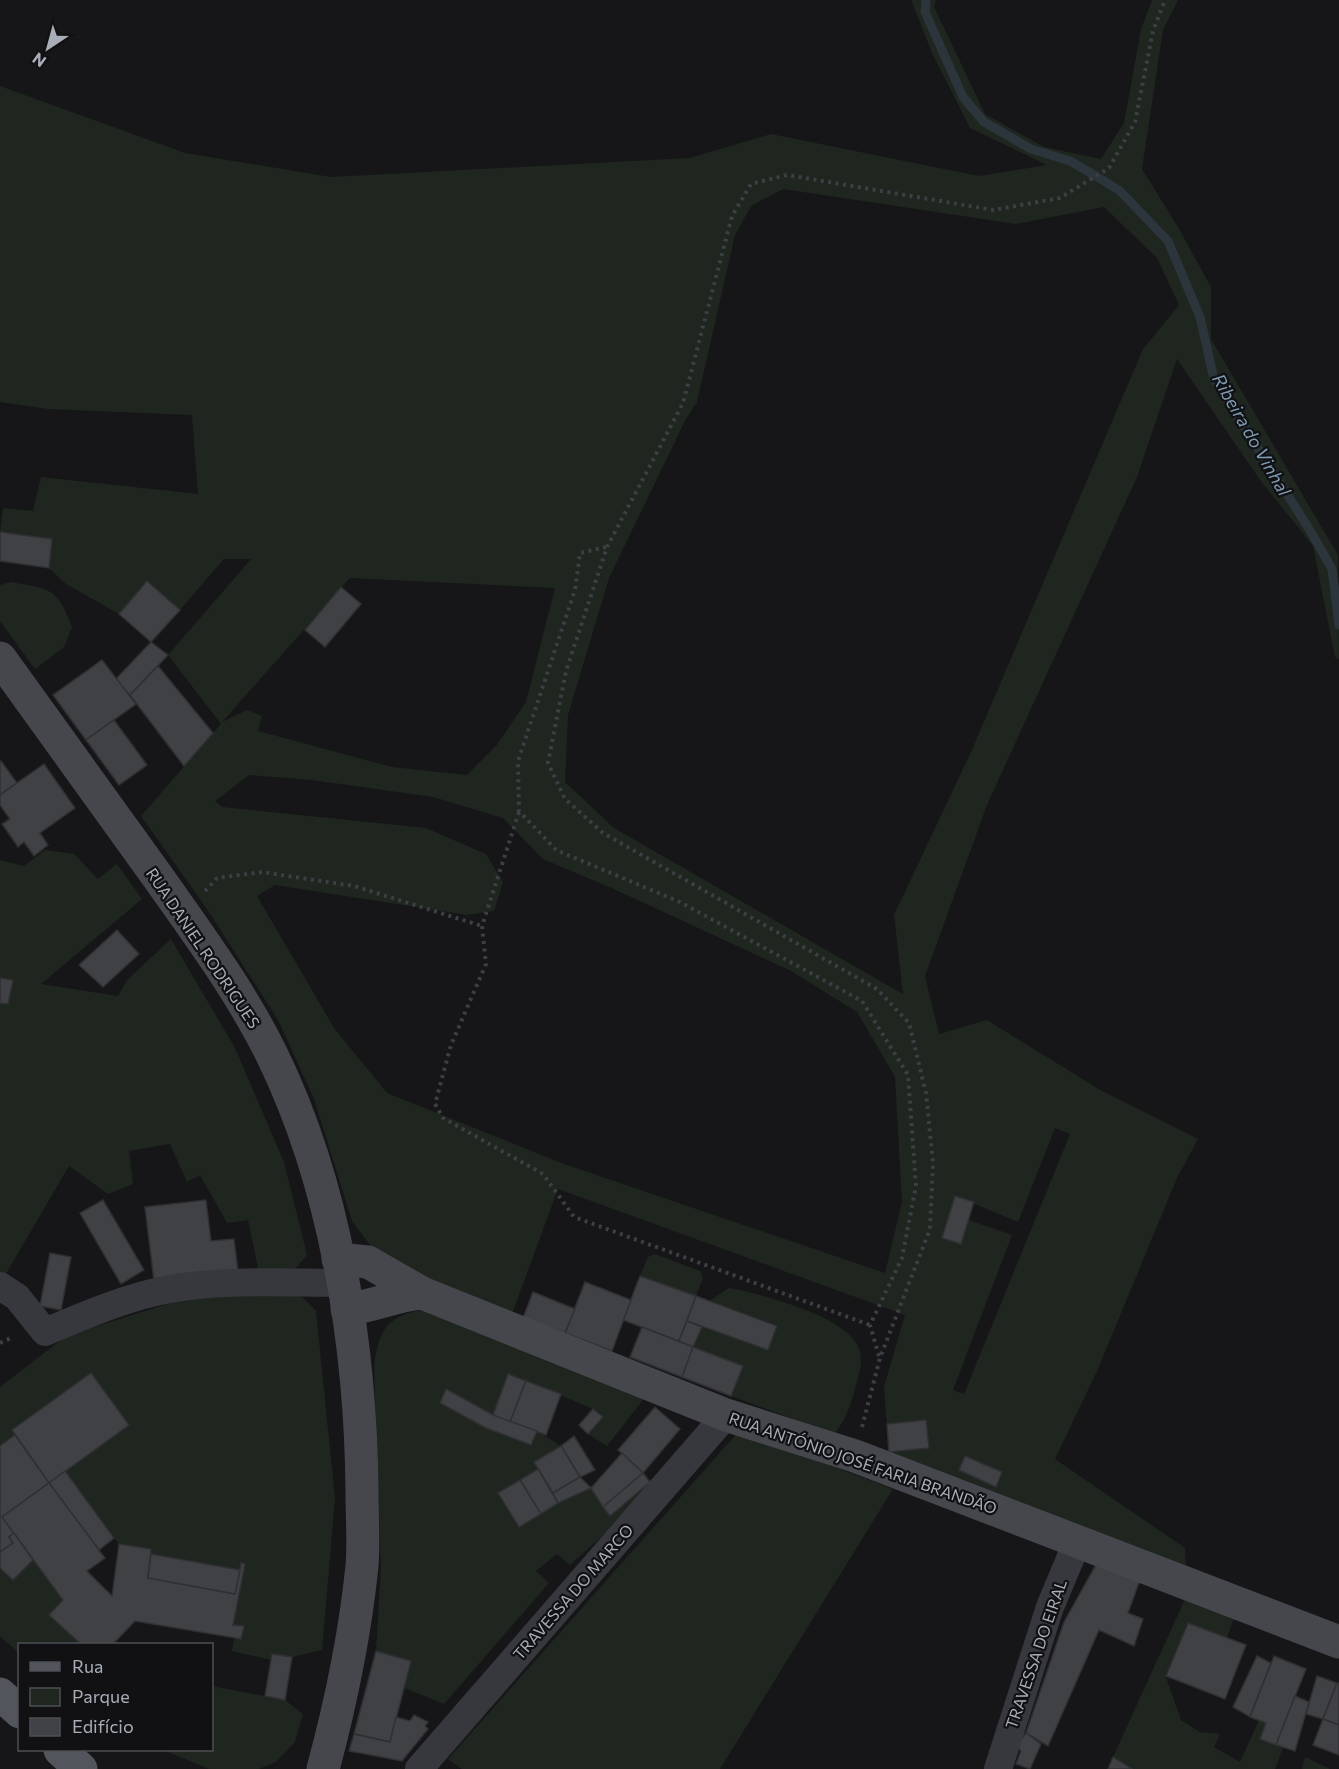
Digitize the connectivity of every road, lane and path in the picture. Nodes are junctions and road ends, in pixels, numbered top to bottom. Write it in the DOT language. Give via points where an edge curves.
graph roads {
  1 [pos="1165,0"];
  2 [pos="607,547"];
  3 [pos="0,658"];
  4 [pos="519,811"];
  5 [pos="202,894"];
  6 [pos="482,926"];
  7 [pos="343,1284"];
  8 [pos="0,1286"];
  9 [pos="422,1293"];
  10 [pos="870,1325"];
  11 [pos="880,1358"];
  12 [pos="726,1415"];
  13 [pos="855,1456"];
  14 [pos="1078,1540"];
  15 [pos="1339,1642"];
  16 [pos="0,1694"];
  17 [pos="18,1710"];
  18 [pos="62,1751"];
  19 [pos="81,1769"];
  20 [pos="323,1769"];
  21 [pos="419,1769"];
  22 [pos="998,1769"];
  1 -- 2 [label="path" via="1153,31 1135,122 1109,168 1060,198 993,210 787,174 751,184 732,216 682,403"];
  2 -- 4 [label="path" via="580,553 575,590 518,761"];
  2 -- 11 [label="path" via="566,671 548,763 565,799 603,833 877,989 909,1023 926,1093 933,1163 930,1229"];
  3 -- 7 [label="street, RUA DANIEL RODRIGUES" via="246,1005 292,1104 316,1173"];
  4 -- 6 [label="path"];
  4 -- 10 [label="path" via="556,850 680,902 862,1001 909,1075 916,1186 902,1258"];
  5 -- 6 [label="path" via="217,878 262,872 354,886"];
  6 -- 10 [label="path" via="486,964 451,1045 435,1104 443,1118 543,1174 574,1217"];
  7 -- 8 [label="street" via="249,1283 168,1289 45,1332 17,1297"];
  7 -- 9 [label="street, RUA ANTÓNIO JOSÉ FARIA BRANDÃO" via="359,1308 392,1297"];
  7 -- 9 [label="street, RUA ANTÓNIO JOSÉ FARIA BRANDÃO" via="369,1262"];
  7 -- 20 [label="street, RUA DANIEL RODRIGUES" via="358,1384 362,1563 351,1651"];
  9 -- 12 [label="street, RUA ANTÓNIO JOSÉ FARIA BRANDÃO"];
  10 -- 11 [label="path"];
  11 -- 13 [label="path"];
  12 -- 13 [label="street, RUA ANTÓNIO JOSÉ FARIA BRANDÃO"];
  12 -- 21 [label="street, TRAVESSA DO MARCO"];
  13 -- 14 [label="street, RUA ANTÓNIO JOSÉ FARIA BRANDÃO"];
  14 -- 15 [label="street, RUA ANTÓNIO JOSÉ FARIA BRANDÃO"];
  14 -- 22 [label="street, TRAVESSA DO EIRAL" via="1050,1607"];
  16 -- 17 [label="main road"];
  18 -- 19 [label="main road"];
}
